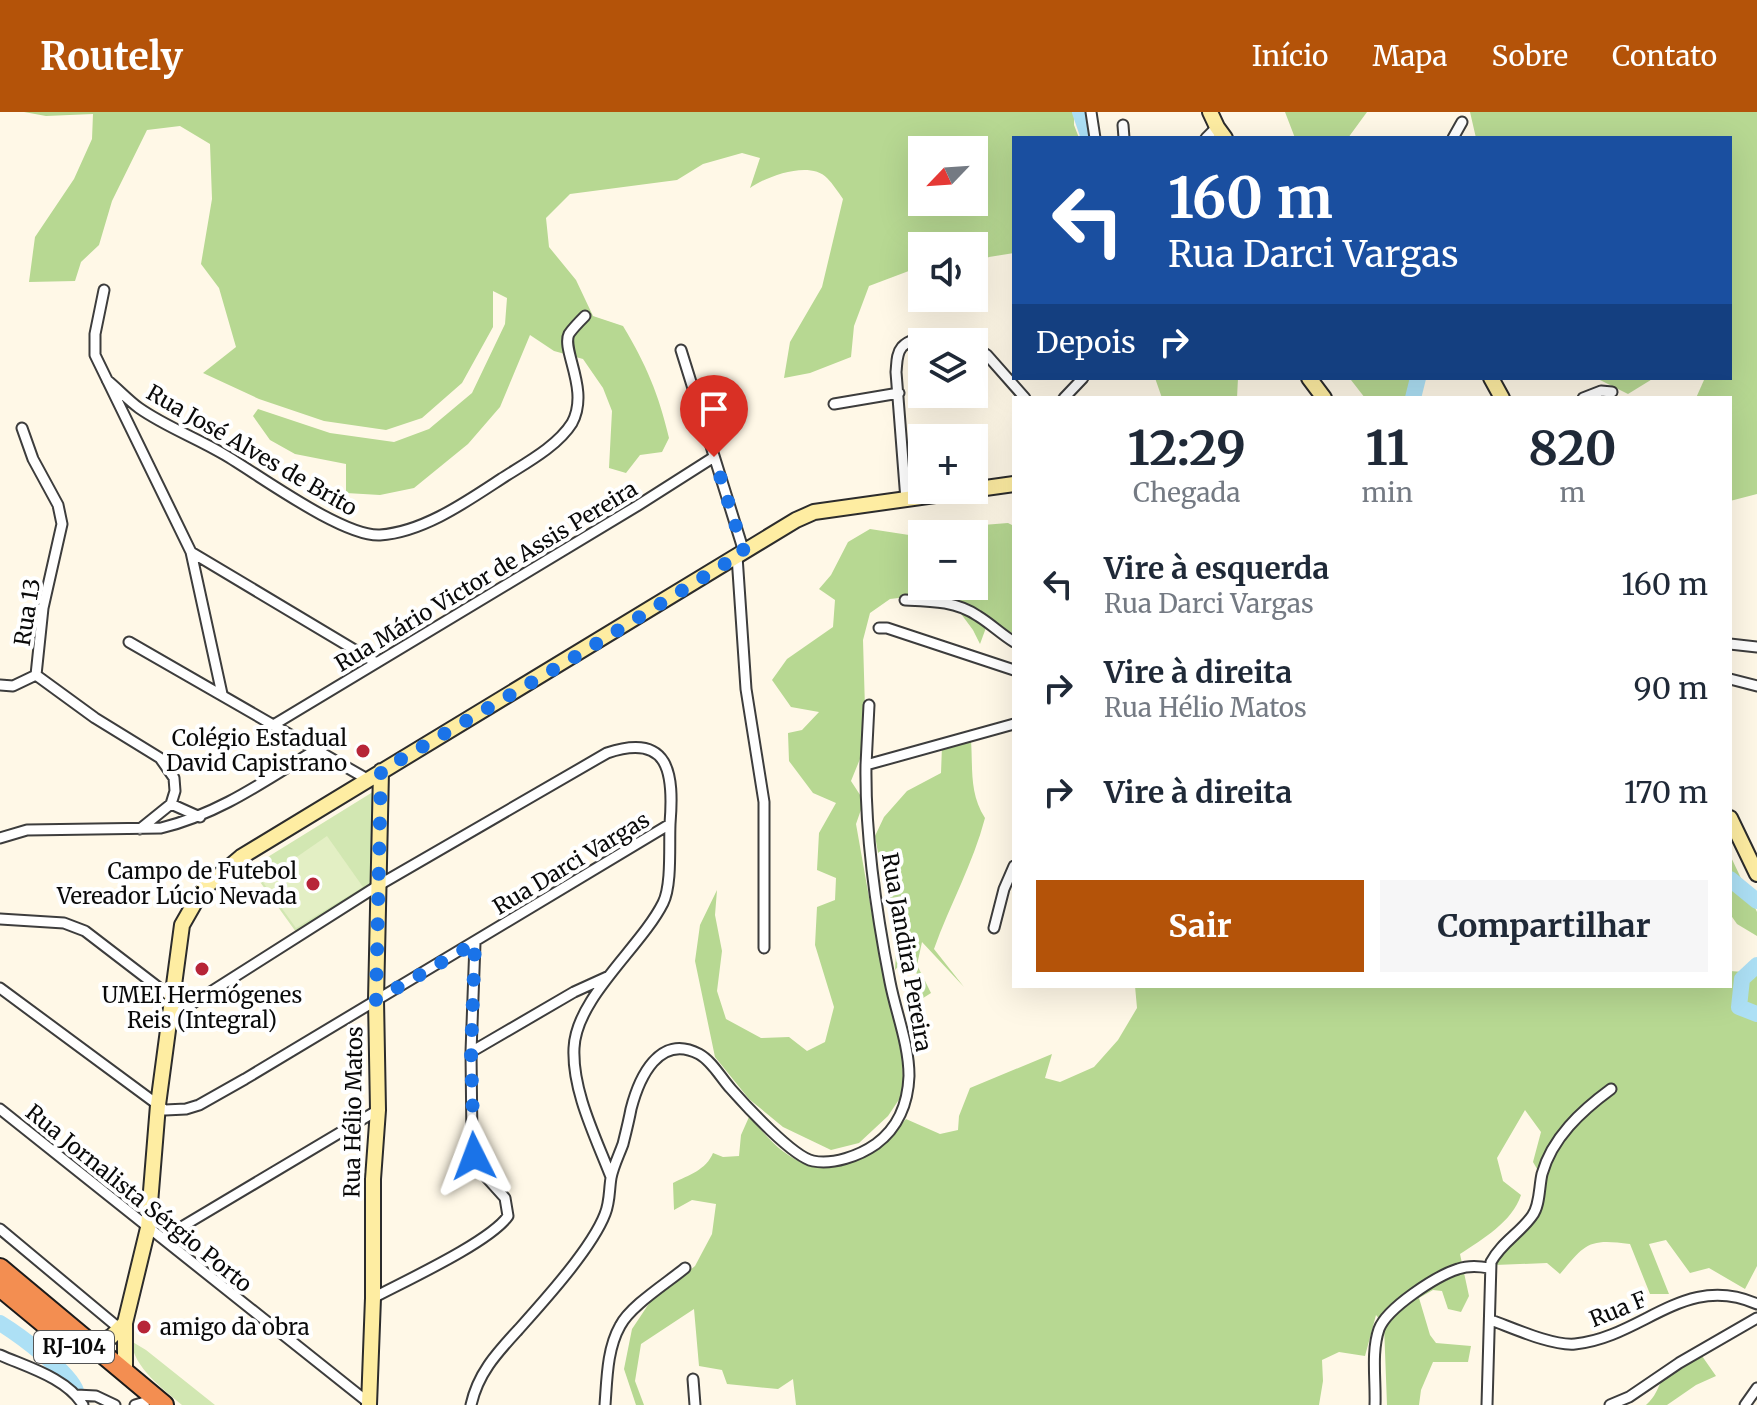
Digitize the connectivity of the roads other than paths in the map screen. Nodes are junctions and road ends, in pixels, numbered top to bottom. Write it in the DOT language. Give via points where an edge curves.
graph roads {
  1 [pos="1091,112"];
  2 [pos="1210,112"];
  3 [pos="1462,122"];
  4 [pos="1123,125"];
  5 [pos="1216,134"];
  6 [pos="1095,136"];
  7 [pos="1124,136"];
  8 [pos="1454,136"];
  9 [pos="104,290"];
  10 [pos="585,316"];
  11 [pos="908,343"];
  12 [pos="681,350"];
  13 [pos="988,356"];
  14 [pos="107,380"];
  15 [pos="1081,380"];
  16 [pos="1612,392"];
  17 [pos="899,393"];
  18 [pos="1023,396"];
  19 [pos="1066,396"];
  20 [pos="1588,396"];
  21 [pos="834,404"];
  22 [pos="22,428"];
  23 [pos="714,457"];
  24 [pos="1012,484"];
  25 [pos="906,500"];
  26 [pos="191,552"];
  27 [pos="741,554"];
  28 [pos="905,600"];
  29 [pos="879,628"];
  30 [pos="1012,641"];
  31 [pos="129,642"];
  32 [pos="1732,644"];
  33 [pos="1757,647"];
  34 [pos="375,662"];
  35 [pos="1012,669"];
  36 [pos="36,675"];
  37 [pos="1732,680"];
  38 [pos="0,685"];
  39 [pos="1757,686"];
  40 [pos="222,694"];
  41 [pos="869,705"];
  42 [pos="275,724"];
  43 [pos="1012,725"];
  44 [pos="317,749"];
  45 [pos="866,765"];
  46 [pos="381,771"];
  47 [pos="367,779"];
  48 [pos="171,804"];
  49 [pos="200,817"];
  50 [pos="1732,822"];
  51 [pos="670,824"];
  52 [pos="140,829"];
  53 [pos="0,838"];
  54 [pos="1012,871"];
  55 [pos="1757,874"];
  56 [pos="379,885"];
  57 [pos="0,919"];
  58 [pos="994,928"];
  59 [pos="475,943"];
  60 [pos="764,948"];
  61 [pos="607,977"];
  62 [pos="0,988"];
  63 [pos="171,997"];
  64 [pos="376,1000"];
  65 [pos="168,1019"];
  66 [pos="471,1052"];
  67 [pos="1611,1089"];
  68 [pos="158,1105"];
  69 [pos="0,1109"];
  70 [pos="378,1110"];
  71 [pos="611,1177"];
  72 [pos="148,1228"];
  73 [pos="0,1229"];
  74 [pos="163,1238"];
  75 [pos="0,1268"];
  76 [pos="685,1268"];
  77 [pos="1489,1268"];
  78 [pos="0,1287"];
  79 [pos="373,1298"];
  80 [pos="1757,1304"];
  81 [pos="1757,1318"];
  82 [pos="1491,1320"];
  83 [pos="122,1326"];
  84 [pos="92,1346"];
  85 [pos="0,1355"];
  86 [pos="125,1374"];
  87 [pos="693,1379"];
  88 [pos="1757,1388"];
  89 [pos="76,1395"];
  90 [pos="1375,1402"];
  91 [pos="143,1404"];
  92 [pos="369,1404"];
  93 [pos="83,1405"];
  94 [pos="115,1405"];
  95 [pos="164,1405"];
  96 [pos="471,1405"];
  97 [pos="605,1405"];
  98 [pos="695,1405"];
  99 [pos="1487,1405"];
  100 [pos="1610,1405"];
  101 [pos="1745,1405"];
  1 -- 6 [label="street"];
  2 -- 5 [label="street"];
  3 -- 8 [label="street"];
  4 -- 7 [label="street"];
  9 -- 14 [label="street" via="95,355"];
  10 -- 14 [label="street, Rua José Alves de Brito" via="568,335 567,344 578,400 572,422 555,442 451,510 377,535 347,527 161,422"];
  11 -- 17 [label="street" via="897,356"];
  12 -- 23 [label="street"];
  13 -- 18 [label="street"];
  14 -- 26 [label="street"];
  15 -- 19 [label="street"];
  16 -- 20 [label="street"];
  17 -- 21 [label="street"];
  17 -- 25 [label="street"];
  22 -- 36 [label="street, Rua 13" via="62,524 43,608"];
  23 -- 27 [label="street"];
  23 -- 34 [label="street, Rua Mário Victor de Assis Pereira"];
  24 -- 25 [label="street"];
  25 -- 27 [label="street" via="814,512"];
  26 -- 34 [label="street"];
  26 -- 40 [label="street"];
  27 -- 46 [label="street"];
  27 -- 60 [label="street" via="746,689 764,802"];
  28 -- 30 [label="street" via="960,606"];
  29 -- 35 [label="street"];
  31 -- 40 [label="street"];
  32 -- 33 [label="street"];
  34 -- 42 [label="street, Rua Mário Victor de Assis Pereira"];
  36 -- 38 [label="street" via="13,686"];
  36 -- 48 [label="street, Rua 13" via="160,758 174,778"];
  37 -- 39 [label="street"];
  40 -- 42 [label="street"];
  41 -- 45 [label="street"];
  42 -- 44 [label="street"];
  43 -- 45 [label="street"];
  44 -- 47 [label="street"];
  44 -- 49 [label="street"];
  45 -- 71 [label="street, Rua Jandira Pereira" via="882,934 908,1056 900,1118 877,1143 855,1156 811,1161 756,1115 698,1053 669,1050 653,1060 637,1087"];
  46 -- 47 [label="street"];
  46 -- 56 [label="street, Rua Hélio Matos"];
  47 -- 63 [label="street" via="241,857 202,890 182,925"];
  48 -- 49 [label="street"];
  48 -- 52 [label="street"];
  49 -- 52 [label="street"];
  50 -- 55 [label="street"];
  51 -- 56 [label="street, Rua Darci Vargas" via="671,778 663,761 653,751 637,747 607,753"];
  51 -- 59 [label="street, Rua Darci Vargas"];
  51 -- 61 [label="street" via="665,900"];
  52 -- 53 [label="street" via="27,830"];
  54 -- 58 [label="street"];
  56 -- 64 [label="street, Rua Hélio Matos"];
  56 -- 65 [label="street"];
  57 -- 63 [label="street" via="64,923 85,931"];
  59 -- 64 [label="street, Rua Darci Vargas"];
  59 -- 66 [label="street"];
  61 -- 66 [label="street"];
  61 -- 71 [label="street" via="581,1021 574,1047 579,1086"];
  62 -- 68 [label="street"];
  63 -- 65 [label="street"];
  64 -- 68 [label="street, Rua Darci Vargas" via="199,1105 175,1111"];
  64 -- 70 [label="street, Rua Hélio Matos"];
  65 -- 68 [label="street"];
  66 -- 79 [label="street" via="474,1156 505,1198 508,1216 479,1241"];
  67 -- 77 [label="street" via="1575,1118 1553,1149 1533,1216"];
  68 -- 72 [label="street"];
  69 -- 72 [label="street, Rua Jornalista Sérgio Porto"];
  70 -- 74 [label="street"];
  70 -- 79 [label="street, Rua Hélio Matos"];
  71 -- 96 [label="street, Rua Jandira Pereira" via="596,1233 489,1362"];
  72 -- 74 [label="street, Rua Jornalista Sérgio Porto"];
  72 -- 83 [label="street"];
  73 -- 83 [label="street"];
  74 -- 92 [label="street, Rua Jornalista Sérgio Porto"];
  75 -- 84 [label="highway, RJ-104"];
  76 -- 97 [label="street" via="621,1323 613,1341"];
  77 -- 82 [label="street"];
  77 -- 90 [label="street" via="1469,1266 1446,1273 1383,1320 1376,1347"];
  78 -- 91 [label="highway, RJ-104"];
  79 -- 92 [label="street, Rua Hélio Matos"];
  80 -- 82 [label="street, Rua F" via="1725,1293 1707,1294 1571,1344"];
  81 -- 100 [label="street"];
  82 -- 99 [label="street"];
  83 -- 84 [label="street"];
  83 -- 86 [label="street"];
  84 -- 86 [label="highway, RJ-104"];
  85 -- 89 [label="street"];
  86 -- 95 [label="highway, RJ-104"];
  87 -- 98 [label="street"];
  88 -- 101 [label="street"];
  89 -- 93 [label="street"];
  89 -- 94 [label="street"];
}
